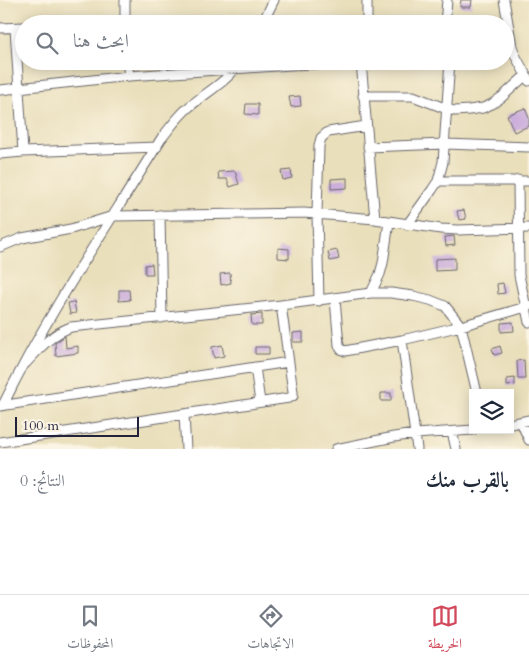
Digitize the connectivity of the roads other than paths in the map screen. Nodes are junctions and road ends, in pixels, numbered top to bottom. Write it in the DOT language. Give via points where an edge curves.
graph roads {
  1 [pos="124,0"];
  2 [pos="274,0"];
  3 [pos="367,0"];
  4 [pos="447,0"];
  5 [pos="504,0"];
  6 [pos="125,15"];
  7 [pos="266,15"];
  8 [pos="368,15"];
  9 [pos="446,15"];
  10 [pos="506,15"];
  11 [pos="15,27"];
  12 [pos="0,28"];
  13 [pos="514,60"];
  14 [pos="18,70"];
  15 [pos="128,70"];
  16 [pos="188,70"];
  17 [pos="233,70"];
  18 [pos="361,70"];
  19 [pos="449,70"];
  20 [pos="129,76"];
  21 [pos="528,78"];
  22 [pos="18,88"];
  23 [pos="0,90"];
  24 [pos="363,96"];
  25 [pos="447,109"];
  26 [pos="366,126"];
  27 [pos="445,144"];
  28 [pos="157,146"];
  29 [pos="368,147"];
  30 [pos="529,147"];
  31 [pos="23,152"];
  32 [pos="0,154"];
  33 [pos="518,180"];
  34 [pos="529,180"];
  35 [pos="438,181"];
  36 [pos="317,213"];
  37 [pos="160,215"];
  38 [pos="113,216"];
  39 [pos="375,219"];
  40 [pos="389,222"];
  41 [pos="407,225"];
  42 [pos="518,228"];
  43 [pos="529,228"];
  44 [pos="0,247"];
  45 [pos="371,293"];
  46 [pos="335,299"];
  47 [pos="319,301"];
  48 [pos="281,305"];
  49 [pos="528,307"];
  50 [pos="162,318"];
  51 [pos="529,322"];
  52 [pos="461,326"];
  53 [pos="402,340"];
  54 [pos="289,362"];
  55 [pos="24,364"];
  56 [pos="255,367"];
  57 [pos="476,389"];
  58 [pos="260,402"];
  59 [pos="2,405"];
  60 [pos="184,415"];
  61 [pos="525,421"];
  62 [pos="469,430"];
  63 [pos="452,432"];
  64 [pos="415,434"];
  65 [pos="529,440"];
  66 [pos="0,442"];
  67 [pos="186,449"];
  68 [pos="336,449"];
  69 [pos="417,449"];
  70 [pos="456,449"];
  1 -- 6 [label="street"];
  2 -- 7 [label="street"];
  3 -- 8 [label="street"];
  4 -- 9 [label="street"];
  5 -- 10 [label="street"];
  11 -- 12 [label="street"];
  13 -- 21 [label="street"];
  14 -- 22 [label="street"];
  15 -- 20 [label="street"];
  16 -- 20 [label="street"];
  17 -- 28 [label="street" via="188,107"];
  18 -- 24 [label="street"];
  19 -- 25 [label="street"];
  20 -- 22 [label="street"];
  21 -- 25 [label="street" via="483,108"];
  22 -- 23 [label="street"];
  22 -- 31 [label="street"];
  24 -- 25 [label="street" via="413,96"];
  24 -- 26 [label="street"];
  25 -- 27 [label="street"];
  26 -- 29 [label="street"];
  26 -- 36 [label="street" via="328,132 321,138"];
  27 -- 29 [label="street"];
  27 -- 30 [label="street"];
  27 -- 35 [label="street"];
  28 -- 31 [label="street"];
  28 -- 38 [label="street"];
  29 -- 39 [label="street"];
  31 -- 32 [label="street"];
  33 -- 34 [label="street"];
  33 -- 35 [label="street"];
  33 -- 42 [label="street"];
  35 -- 41 [label="street"];
  36 -- 37 [label="street"];
  36 -- 39 [label="street"];
  36 -- 47 [label="street"];
  37 -- 38 [label="street"];
  37 -- 50 [label="street"];
  38 -- 44 [label="street" via="72,229 22,238"];
  38 -- 55 [label="street"];
  39 -- 40 [label="street"];
  40 -- 41 [label="street"];
  40 -- 45 [label="street" via="383,263"];
  41 -- 42 [label="street" via="458,230"];
  42 -- 43 [label="street"];
  42 -- 49 [label="street" via="520,286"];
  45 -- 46 [label="street"];
  45 -- 52 [label="street" via="430,300 445,306"];
  46 -- 47 [label="street"];
  46 -- 53 [label="street" via="341,350"];
  47 -- 48 [label="street"];
  48 -- 50 [label="street"];
  48 -- 54 [label="street"];
  49 -- 51 [label="street"];
  49 -- 52 [label="street"];
  50 -- 55 [label="street" via="71,327 53,335"];
  52 -- 53 [label="street"];
  52 -- 57 [label="street"];
  53 -- 64 [label="street"];
  54 -- 56 [label="street"];
  54 -- 58 [label="street" via="293,396"];
  55 -- 59 [label="street"];
  56 -- 58 [label="street"];
  56 -- 59 [label="street"];
  58 -- 60 [label="street"];
  60 -- 66 [label="street"];
  60 -- 67 [label="street"];
  61 -- 65 [label="street"];
  62 -- 63 [label="street"];
  63 -- 64 [label="street"];
  63 -- 70 [label="street"];
  64 -- 68 [label="street"];
  64 -- 69 [label="street"];
}
